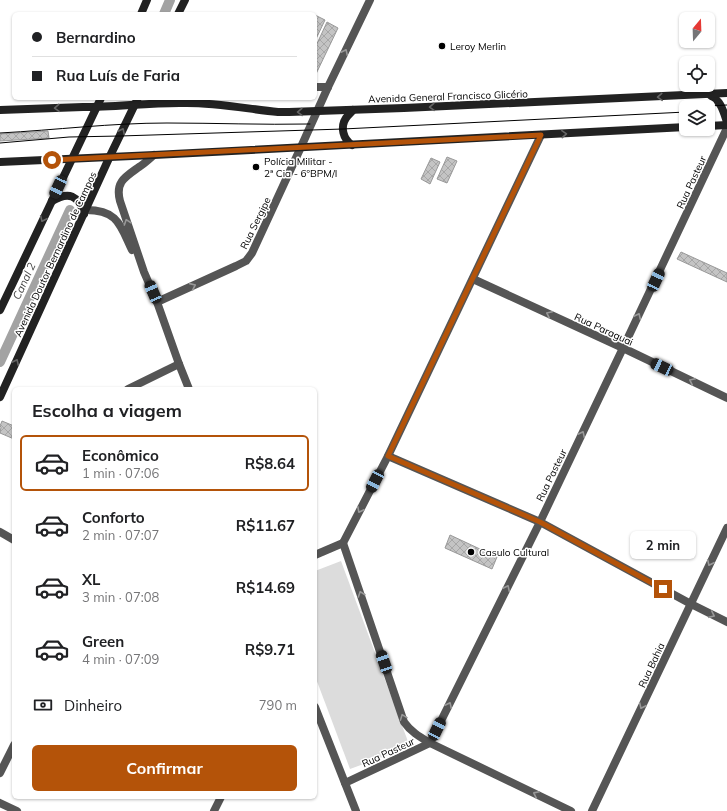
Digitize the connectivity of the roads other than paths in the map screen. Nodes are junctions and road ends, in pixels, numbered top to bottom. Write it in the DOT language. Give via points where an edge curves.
graph roads {
  1 [pos="147,0"];
  2 [pos="185,0"];
  3 [pos="370,0"];
  4 [pos="142,12"];
  5 [pos="179,12"];
  6 [pos="317,87"];
  7 [pos="328,87"];
  8 [pos="727,93"];
  9 [pos="710,94"];
  10 [pos="100,100"];
  11 [pos="184,100"];
  12 [pos="136,102"];
  13 [pos="171,103"];
  14 [pos="96,107"];
  15 [pos="0,110"];
  16 [pos="353,110"];
  17 [pos="317,112"];
  18 [pos="727,125"];
  19 [pos="715,126"];
  20 [pos="679,127"];
  21 [pos="541,135"];
  22 [pos="352,145"];
  23 [pos="301,147"];
  24 [pos="154,155"];
  25 [pos="110,156"];
  26 [pos="72,159"];
  27 [pos="0,162"];
  28 [pos="52,201"];
  29 [pos="85,212"];
  30 [pos="144,272"];
  31 [pos="473,279"];
  32 [pos="157,302"];
  33 [pos="0,310"];
  34 [pos="623,348"];
  35 [pos="179,364"];
  36 [pos="132,387"];
  37 [pos="188,387"];
  38 [pos="0,397"];
  39 [pos="727,398"];
  40 [pos="388,456"];
  41 [pos="540,522"];
  42 [pos="727,528"];
  43 [pos="0,532"];
  44 [pos="12,539"];
  45 [pos="343,543"];
  46 [pos="317,554"];
  47 [pos="690,604"];
  48 [pos="727,622"];
  49 [pos="317,714"];
  50 [pos="430,743"];
  51 [pos="12,749"];
  52 [pos="0,773"];
  53 [pos="345,783"];
  54 [pos="220,799"];
  55 [pos="0,803"];
  56 [pos="17,811"];
  57 [pos="214,811"];
  58 [pos="356,811"];
  59 [pos="571,811"];
  60 [pos="592,811"];
  1 -- 4 [label="main road"];
  2 -- 5 [label="main road"];
  7 -- 3 [label="street, Rua Sergipe, one-way"];
  6 -- 7 [label="street"];
  7 -- 17 [label="street, Rua Sergipe"];
  8 -- 9 [label="main road, Avenida General Francisco Glicério"];
  9 -- 16 [label="main road, Avenida General Francisco Glicério, one-way"];
  9 -- 18 [label="main road" via="718,100"];
  10 -- 14 [label="main road"];
  11 -- 13 [label="street"];
  12 -- 13 [label="main road, Avenida General Francisco Glicério"];
  12 -- 14 [label="main road, Avenida General Francisco Glicério"];
  25 -- 12 [label="main road, Avenida Doutor Bernardino de Campos, one-way"];
  17 -- 13 [label="main road, Avenida General Francisco Glicério, one-way" via="278,112 202,103"];
  14 -- 15 [label="main road, Avenida General Francisco Glicério, one-way"];
  14 -- 26 [label="main road"];
  16 -- 17 [label="main road, Avenida General Francisco Glicério"];
  16 -- 22 [label="main road" via="346,119 343,129 345,137"];
  17 -- 23 [label="street, Rua Sergipe"];
  18 -- 19 [label="main road"];
  34 -- 18 [label="street, Rua Pasteur, one-way"];
  21 -- 20 [label="main road, one-way"];
  21 -- 22 [label="main road"];
  21 -- 31 [label="street"];
  22 -- 23 [label="main road"];
  23 -- 24 [label="main road"];
  32 -- 23 [label="street, Rua Sergipe, one-way" via="249,258"];
  24 -- 25 [label="main road"];
  30 -- 24 [label="street, one-way" via="118,193 121,182 127,175"];
  25 -- 26 [label="main road"];
  25 -- 29 [label="main road, Avenida Doutor Bernardino de Campos"];
  26 -- 27 [label="main road"];
  26 -- 28 [label="main road"];
  28 -- 29 [label="main road" via="69,195 74,197"];
  28 -- 33 [label="main road, one-way"];
  29 -- 30 [label="street" via="96,210 112,216 119,224"];
  38 -- 29 [label="main road, Avenida Doutor Bernardino de Campos, one-way"];
  30 -- 32 [label="street"];
  34 -- 31 [label="street, Rua Paraguai, one-way"];
  31 -- 40 [label="street"];
  32 -- 35 [label="street"];
  39 -- 34 [label="street, Rua Paraguai, one-way"];
  41 -- 34 [label="street, Rua Pasteur, one-way"];
  35 -- 36 [label="street"];
  35 -- 37 [label="street"];
  40 -- 41 [label="street"];
  40 -- 45 [label="street, one-way"];
  41 -- 47 [label="street"];
  50 -- 41 [label="street, Rua Pasteur, one-way"];
  42 -- 47 [label="street, Rua Bahia, one-way"];
  43 -- 44 [label="street"];
  45 -- 46 [label="street"];
  50 -- 45 [label="street, one-way" via="415,734 404,722"];
  47 -- 48 [label="street, one-way"];
  47 -- 60 [label="street, Rua Bahia, one-way"];
  49 -- 53 [label="street"];
  50 -- 53 [label="street, Rua Pasteur"];
  59 -- 50 [label="street, one-way"];
  51 -- 52 [label="street"];
  53 -- 58 [label="street"];
  54 -- 57 [label="street"];
  55 -- 56 [label="street"];
}
